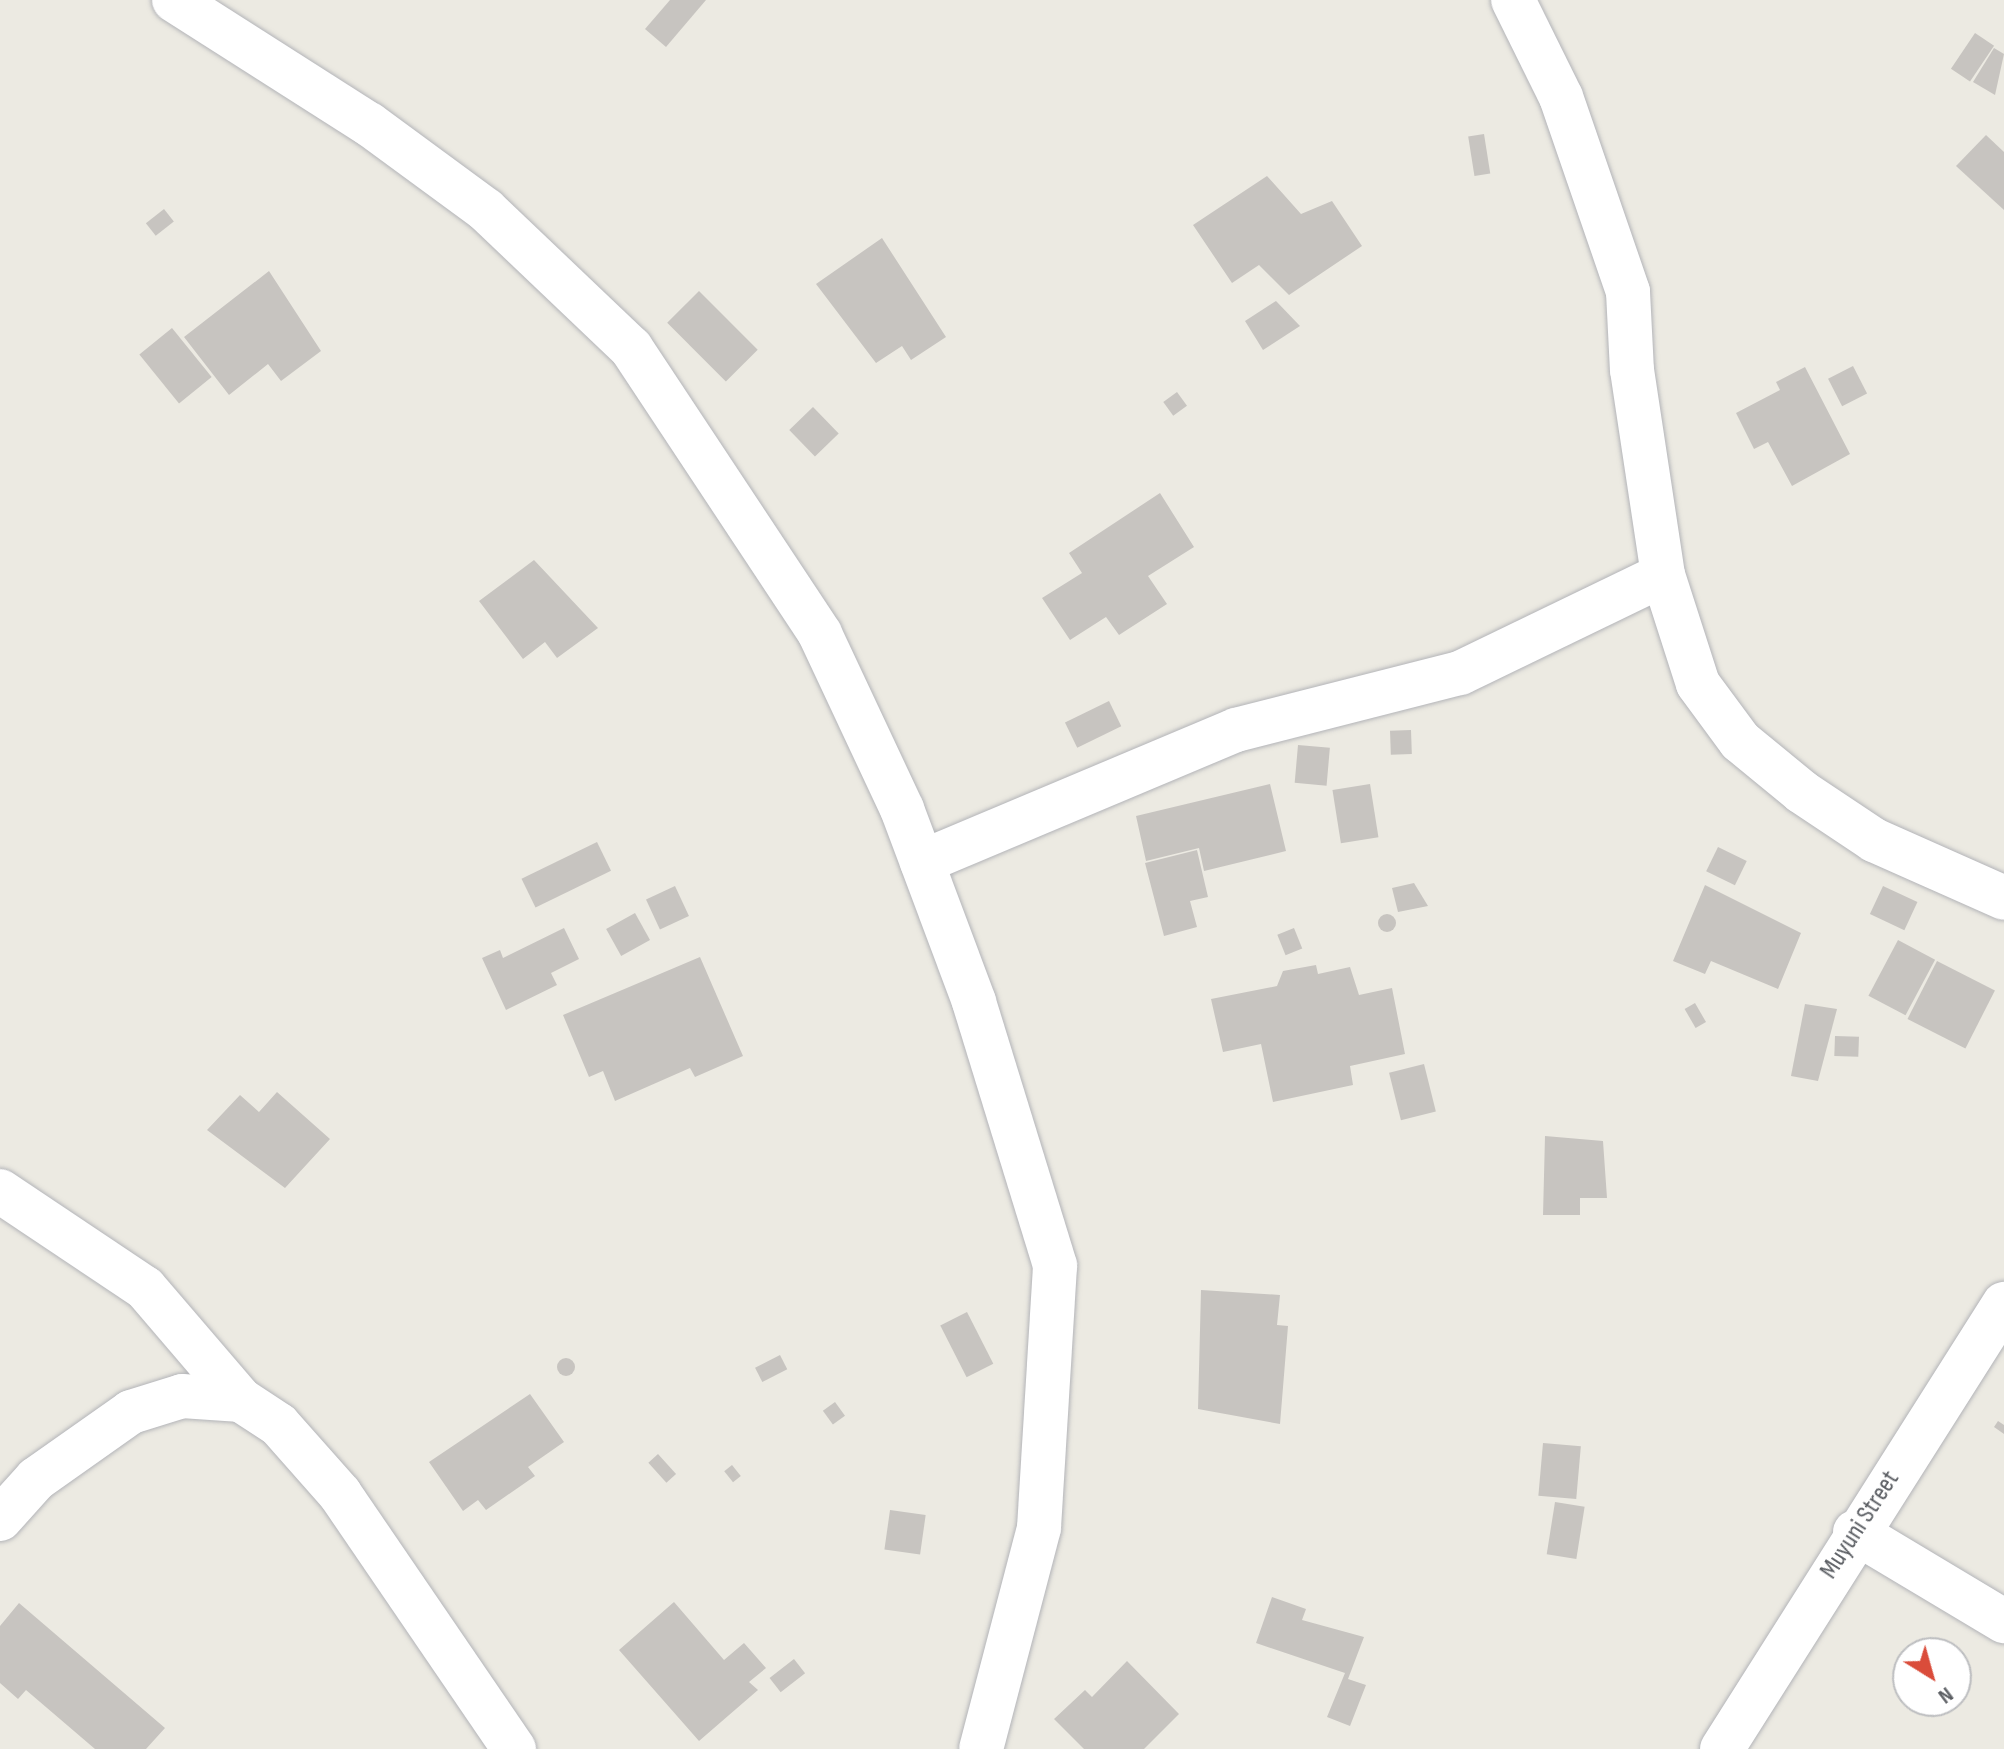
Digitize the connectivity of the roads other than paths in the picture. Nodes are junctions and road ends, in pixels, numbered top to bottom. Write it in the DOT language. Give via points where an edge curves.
graph roads {
  1 [pos="174,0"];
  2 [pos="1513,0"];
  3 [pos="1663,575"];
  4 [pos="922,862"];
  5 [pos="2004,898"];
  6 [pos="0,1191"];
  7 [pos="2004,1304"];
  8 [pos="241,1400"];
  9 [pos="0,1519"];
  10 [pos="1855,1532"];
  11 [pos="2004,1621"];
  12 [pos="514,1749"];
  13 [pos="981,1749"];
  14 [pos="1722,1749"];
  1 -- 4 [label="street" via="369,124 486,210 631,348 820,634"];
  2 -- 3 [label="street" via="1561,97 1628,292 1632,370"];
  3 -- 4 [label="street" via="1460,673 1236,730"];
  3 -- 5 [label="street" via="1698,684 1740,741 1874,840"];
  4 -- 13 [label="street" via="974,1002 1055,1266 1039,1528"];
  6 -- 8 [label="street" via="145,1288"];
  7 -- 10 [label="street, Muyuni Street"];
  8 -- 9 [label="street" via="182,1396 131,1412 36,1479"];
  8 -- 12 [label="street" via="279,1425 340,1494"];
  10 -- 11 [label="street"];
  10 -- 14 [label="street, Muyuni Street"];
}
